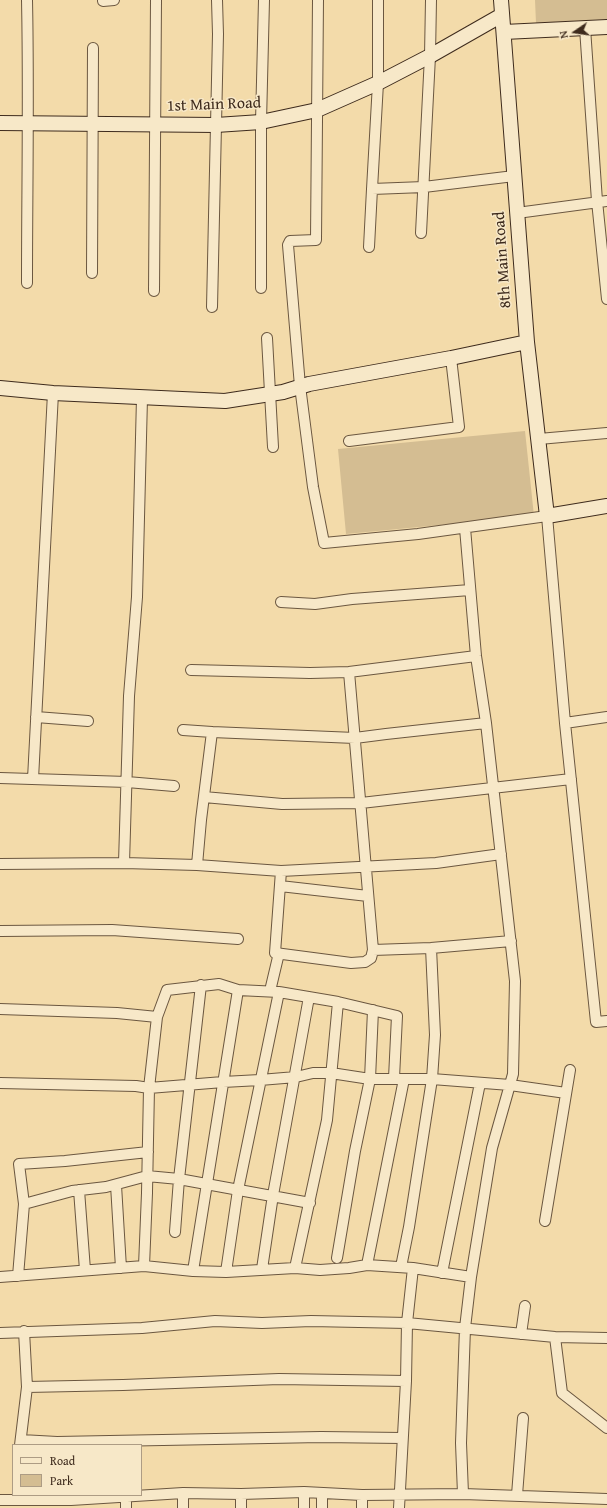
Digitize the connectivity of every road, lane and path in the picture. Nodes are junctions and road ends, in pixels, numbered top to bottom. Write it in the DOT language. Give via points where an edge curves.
graph roads {
  1 [pos="27,0"];
  2 [pos="114,0"];
  3 [pos="156,0"];
  4 [pos="217,0"];
  5 [pos="264,0"];
  6 [pos="318,0"];
  7 [pos="378,0"];
  8 [pos="431,0"];
  9 [pos="501,0"];
  10 [pos="103,1"];
  11 [pos="502,15"];
  12 [pos="607,27"];
  13 [pos="585,28"];
  14 [pos="504,32"];
  15 [pos="92,48"];
  16 [pos="430,56"];
  17 [pos="378,83"];
  18 [pos="317,110"];
  19 [pos="261,122"];
  20 [pos="0,123"];
  21 [pos="27,123"];
  22 [pos="93,124"];
  23 [pos="156,124"];
  24 [pos="216,125"];
  25 [pos="514,176"];
  26 [pos="424,187"];
  27 [pos="372,188"];
  28 [pos="602,201"];
  29 [pos="516,213"];
  30 [pos="421,233"];
  31 [pos="369,247"];
  32 [pos="92,273"];
  33 [pos="27,283"];
  34 [pos="261,288"];
  35 [pos="154,291"];
  36 [pos="607,299"];
  37 [pos="212,307"];
  38 [pos="268,338"];
  39 [pos="527,342"];
  40 [pos="451,358"];
  41 [pos="300,386"];
  42 [pos="0,388"];
  43 [pos="53,393"];
  44 [pos="270,394"];
  45 [pos="142,398"];
  46 [pos="607,433"];
  47 [pos="539,439"];
  48 [pos="349,441"];
  49 [pos="273,447"];
  50 [pos="607,506"];
  51 [pos="547,516"];
  52 [pos="465,528"];
  53 [pos="470,590"];
  54 [pos="281,602"];
  55 [pos="476,656"];
  56 [pos="191,670"];
  57 [pos="349,672"];
  58 [pos="36,717"];
  59 [pos="607,717"];
  60 [pos="88,721"];
  61 [pos="486,723"];
  62 [pos="565,723"];
  63 [pos="183,730"];
  64 [pos="212,732"];
  65 [pos="355,738"];
  66 [pos="0,778"];
  67 [pos="33,779"];
  68 [pos="571,779"];
  69 [pos="126,782"];
  70 [pos="174,786"];
  71 [pos="493,788"];
  72 [pos="204,797"];
  73 [pos="361,803"];
  74 [pos="501,854"];
  75 [pos="124,863"];
  76 [pos="0,864"];
  77 [pos="197,865"];
  78 [pos="366,868"];
  79 [pos="282,871"];
  80 [pos="280,886"];
  81 [pos="368,896"];
  82 [pos="0,931"];
  83 [pos="238,939"];
  84 [pos="511,941"];
  85 [pos="431,948"];
  86 [pos="373,950"];
  87 [pos="279,953"];
  88 [pos="201,985"];
  89 [pos="238,990"];
  90 [pos="274,992"];
  91 [pos="309,997"];
  92 [pos="338,1002"];
  93 [pos="0,1009"];
  94 [pos="373,1010"];
  95 [pos="157,1017"];
  96 [pos="607,1021"];
  97 [pos="570,1070"];
  98 [pos="330,1073"];
  99 [pos="296,1077"];
  100 [pos="370,1079"];
  101 [pos="399,1079"];
  102 [pos="432,1079"];
  103 [pos="260,1080"];
  104 [pos="223,1082"];
  105 [pos="0,1083"];
  106 [pos="480,1083"];
  107 [pos="189,1085"];
  108 [pos="510,1085"];
  109 [pos="149,1088"];
  110 [pos="566,1093"];
  111 [pos="148,1152"];
  112 [pos="148,1176"];
  113 [pos="179,1179"];
  114 [pos="116,1185"];
  115 [pos="208,1185"];
  116 [pos="79,1190"];
  117 [pos="238,1190"];
  118 [pos="273,1195"];
  119 [pos="310,1203"];
  120 [pos="24,1204"];
  121 [pos="545,1221"];
  122 [pos="175,1232"];
  123 [pos="337,1258"];
  124 [pos="367,1265"];
  125 [pos="144,1266"];
  126 [pos="401,1267"];
  127 [pos="121,1268"];
  128 [pos="295,1268"];
  129 [pos="412,1268"];
  130 [pos="262,1269"];
  131 [pos="85,1270"];
  132 [pos="193,1271"];
  133 [pos="226,1272"];
  134 [pos="442,1273"];
  135 [pos="18,1276"];
  136 [pos="0,1277"];
  137 [pos="471,1277"];
  138 [pos="525,1306"];
  139 [pos="406,1322"];
  140 [pos="465,1328"];
  141 [pos="24,1331"];
  142 [pos="0,1333"];
  143 [pos="521,1334"];
  144 [pos="555,1337"];
  145 [pos="607,1338"];
  146 [pos="406,1381"];
  147 [pos="27,1387"];
  148 [pos="523,1418"];
  149 [pos="607,1428"];
  150 [pos="402,1438"];
  151 [pos="20,1443"];
  152 [pos="304,1492"];
  153 [pos="183,1493"];
  154 [pos="241,1494"];
  155 [pos="322,1494"];
  156 [pos="401,1494"];
  157 [pos="463,1494"];
  158 [pos="362,1495"];
  159 [pos="517,1495"];
  160 [pos="140,1496"];
  161 [pos="142,1496"];
  162 [pos="126,1497"];
  163 [pos="607,1499"];
  164 [pos="0,1500"];
  165 [pos="16,1501"];
  166 [pos="71,1504"];
  167 [pos="126,1508"];
  168 [pos="183,1508"];
  169 [pos="241,1508"];
  170 [pos="304,1508"];
  171 [pos="322,1508"];
  172 [pos="362,1508"];
  173 [pos="399,1508"];
  1 -- 21 [label="street"];
  2 -- 10 [label="street"];
  3 -- 23 [label="street"];
  4 -- 24 [label="street"];
  5 -- 19 [label="street"];
  6 -- 18 [label="street"];
  7 -- 17 [label="street"];
  8 -- 16 [label="street"];
  9 -- 11 [label="street, 8th Main Road"];
  11 -- 14 [label="street, 8th Main Road"];
  11 -- 16 [label="street, 1st Main Road"];
  12 -- 13 [label="street"];
  13 -- 14 [label="street"];
  13 -- 28 [label="street"];
  14 -- 25 [label="street, 8th Main Road"];
  15 -- 22 [label="street"];
  16 -- 17 [label="street, 1st Main Road"];
  16 -- 26 [label="street"];
  17 -- 18 [label="street, 1st Main Road"];
  17 -- 27 [label="street"];
  18 -- 19 [label="street, 1st Main Road"];
  18 -- 41 [label="street" via="316,240 290,241 288,245"];
  19 -- 24 [label="street, 1st Main Road"];
  19 -- 34 [label="street"];
  20 -- 21 [label="street, 1st Main Road"];
  21 -- 22 [label="street, 1st Main Road"];
  21 -- 33 [label="street"];
  22 -- 23 [label="street, 1st Main Road"];
  22 -- 32 [label="street"];
  23 -- 24 [label="street, 1st Main Road"];
  23 -- 35 [label="street"];
  24 -- 37 [label="street"];
  25 -- 26 [label="street"];
  25 -- 29 [label="street, 8th Main Road"];
  26 -- 27 [label="street"];
  26 -- 30 [label="street"];
  27 -- 31 [label="street"];
  28 -- 29 [label="street"];
  28 -- 36 [label="street"];
  29 -- 39 [label="street, 8th Main Road"];
  38 -- 44 [label="street"];
  39 -- 40 [label="street"];
  39 -- 47 [label="street, 8th Main Road"];
  40 -- 41 [label="street"];
  40 -- 48 [label="street" via="459,427"];
  41 -- 44 [label="street"];
  41 -- 52 [label="street" via="313,487 324,543"];
  42 -- 43 [label="street"];
  43 -- 45 [label="street"];
  43 -- 58 [label="street"];
  44 -- 45 [label="street" via="224,401"];
  44 -- 49 [label="street"];
  45 -- 69 [label="street" via="137,597 129,696"];
  46 -- 47 [label="street"];
  47 -- 51 [label="street, 8th Main Road"];
  50 -- 51 [label="street"];
  51 -- 52 [label="street"];
  51 -- 62 [label="street"];
  52 -- 53 [label="street"];
  53 -- 54 [label="street" via="315,604"];
  53 -- 55 [label="street"];
  55 -- 57 [label="street"];
  55 -- 61 [label="street"];
  56 -- 57 [label="street"];
  57 -- 65 [label="street"];
  58 -- 60 [label="street"];
  58 -- 67 [label="street"];
  59 -- 62 [label="street"];
  61 -- 65 [label="street"];
  61 -- 71 [label="street"];
  62 -- 68 [label="street"];
  63 -- 64 [label="street"];
  64 -- 65 [label="street"];
  64 -- 72 [label="street"];
  65 -- 73 [label="street"];
  66 -- 67 [label="street"];
  67 -- 69 [label="street"];
  68 -- 71 [label="street"];
  68 -- 96 [label="street" via="596,1022"];
  69 -- 70 [label="street"];
  69 -- 75 [label="street"];
  71 -- 73 [label="street"];
  71 -- 74 [label="street"];
  72 -- 73 [label="street" via="282,804"];
  72 -- 77 [label="street"];
  73 -- 78 [label="street"];
  74 -- 78 [label="street" via="436,863"];
  74 -- 84 [label="street"];
  75 -- 76 [label="street"];
  75 -- 77 [label="street"];
  77 -- 79 [label="street"];
  78 -- 79 [label="street"];
  78 -- 81 [label="street"];
  79 -- 80 [label="street"];
  80 -- 81 [label="street"];
  80 -- 87 [label="street" via="275,953"];
  81 -- 86 [label="street"];
  82 -- 83 [label="street" via="112,930"];
  84 -- 85 [label="street"];
  84 -- 108 [label="street" via="515,981 514,1061"];
  85 -- 86 [label="street"];
  85 -- 102 [label="street" via="435,1035"];
  86 -- 87 [label="street" via="371,958 365,962 351,963"];
  87 -- 90 [label="street"];
  88 -- 89 [label="street" via="219,984"];
  88 -- 95 [label="street" via="167,990"];
  88 -- 107 [label="street"];
  89 -- 90 [label="street"];
  89 -- 104 [label="street"];
  90 -- 91 [label="street"];
  90 -- 103 [label="street"];
  91 -- 92 [label="street"];
  91 -- 99 [label="street"];
  92 -- 94 [label="street"];
  92 -- 98 [label="street"];
  93 -- 95 [label="street"];
  94 -- 100 [label="street"];
  94 -- 101 [label="street" via="397,1016"];
  95 -- 109 [label="street"];
  97 -- 110 [label="street"];
  98 -- 99 [label="street"];
  98 -- 100 [label="street"];
  98 -- 119 [label="street" via="326,1120"];
  99 -- 103 [label="street"];
  99 -- 118 [label="street"];
  100 -- 101 [label="street"];
  100 -- 123 [label="street"];
  101 -- 102 [label="street"];
  101 -- 124 [label="street"];
  102 -- 106 [label="street"];
  102 -- 126 [label="street"];
  103 -- 104 [label="street"];
  103 -- 117 [label="street"];
  104 -- 107 [label="street"];
  104 -- 115 [label="street"];
  105 -- 109 [label="street"];
  106 -- 108 [label="street"];
  106 -- 134 [label="street"];
  107 -- 109 [label="street"];
  107 -- 113 [label="street"];
  108 -- 110 [label="street"];
  108 -- 137 [label="street" via="492,1148"];
  109 -- 111 [label="street"];
  110 -- 121 [label="street"];
  111 -- 112 [label="street"];
  111 -- 120 [label="street" via="19,1164"];
  112 -- 113 [label="street"];
  112 -- 114 [label="street"];
  112 -- 125 [label="street"];
  113 -- 115 [label="street"];
  113 -- 122 [label="street"];
  114 -- 116 [label="street"];
  114 -- 127 [label="street"];
  115 -- 117 [label="street"];
  115 -- 132 [label="street"];
  116 -- 120 [label="street"];
  116 -- 131 [label="street"];
  117 -- 118 [label="street"];
  117 -- 133 [label="street"];
  118 -- 119 [label="street"];
  118 -- 130 [label="street"];
  119 -- 128 [label="street"];
  120 -- 135 [label="street"];
  124 -- 126 [label="street"];
  124 -- 128 [label="street" via="320,1270"];
  125 -- 127 [label="street"];
  125 -- 132 [label="street"];
  126 -- 129 [label="street"];
  127 -- 131 [label="street"];
  128 -- 130 [label="street"];
  129 -- 134 [label="street"];
  129 -- 139 [label="street"];
  130 -- 133 [label="street"];
  131 -- 135 [label="street"];
  132 -- 133 [label="street"];
  134 -- 137 [label="street"];
  135 -- 136 [label="street"];
  137 -- 140 [label="street"];
  138 -- 143 [label="street"];
  139 -- 140 [label="street"];
  139 -- 141 [label="street" via="215,1321 142,1328"];
  139 -- 146 [label="street"];
  140 -- 143 [label="street"];
  140 -- 157 [label="street" via="461,1443"];
  141 -- 142 [label="street"];
  141 -- 147 [label="street"];
  143 -- 144 [label="street"];
  144 -- 145 [label="street"];
  144 -- 149 [label="street" via="562,1393"];
  146 -- 147 [label="street" via="279,1379"];
  146 -- 150 [label="street"];
  147 -- 151 [label="street"];
  148 -- 159 [label="street"];
  150 -- 151 [label="street" via="321,1437"];
  150 -- 156 [label="street"];
  152 -- 154 [label="street"];
  152 -- 155 [label="street"];
  152 -- 170 [label="street"];
  153 -- 154 [label="street"];
  153 -- 161 [label="street"];
  153 -- 168 [label="street"];
  154 -- 169 [label="street"];
  155 -- 158 [label="street"];
  155 -- 171 [label="street"];
  156 -- 157 [label="street"];
  156 -- 158 [label="street"];
  156 -- 173 [label="street"];
  157 -- 159 [label="street"];
  158 -- 172 [label="street"];
  159 -- 163 [label="street"];
  160 -- 162 [label="street"];
  162 -- 166 [label="street"];
  162 -- 167 [label="street"];
  164 -- 165 [label="street"];
  165 -- 166 [label="street"];
}
